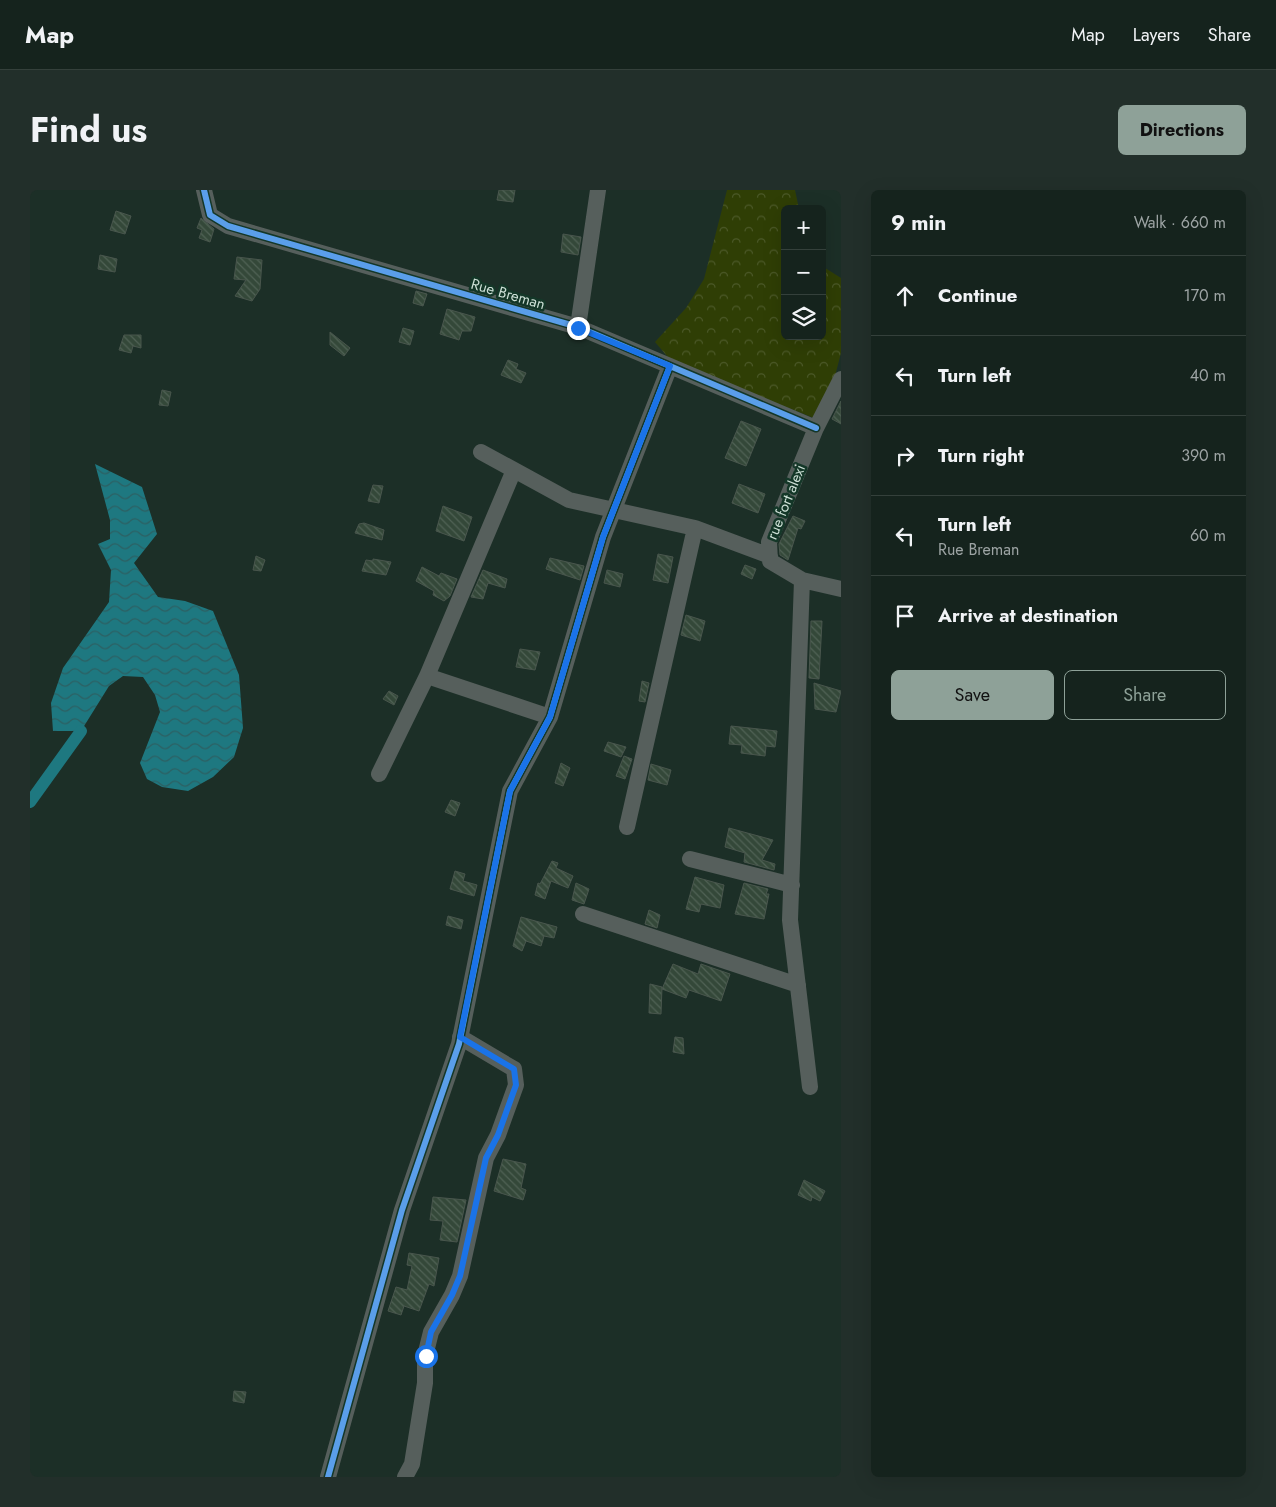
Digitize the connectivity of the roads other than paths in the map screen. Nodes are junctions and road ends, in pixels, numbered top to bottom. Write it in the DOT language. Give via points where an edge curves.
graph roads {
  1 [pos="204,190"];
  2 [pos="598,190"];
  3 [pos="578,328"];
  4 [pos="670,366"];
  5 [pos="841,379"];
  6 [pos="816,428"];
  7 [pos="481,452"];
  8 [pos="514,470"];
  9 [pos="614,510"];
  10 [pos="695,528"];
  11 [pos="770,556"];
  12 [pos="802,580"];
  13 [pos="841,589"];
  14 [pos="427,676"];
  15 [pos="550,717"];
  16 [pos="379,774"];
  17 [pos="626,827"];
  18 [pos="690,859"];
  19 [pos="792,885"];
  20 [pos="583,914"];
  21 [pos="798,985"];
  22 [pos="460,1037"];
  23 [pos="810,1088"];
  24 [pos="328,1477"];
  25 [pos="404,1477"];
  1 -- 3 [label="street, Rue Breman" via="210,215 228,226"];
  2 -- 3 [label="street"];
  3 -- 4 [label="street, Rue Breman"];
  4 -- 6 [label="street, Rue Breman"];
  4 -- 9 [label="street"];
  5 -- 6 [label="street, rue fort alexi"];
  6 -- 11 [label="street, rue fort alexi" via="769,542"];
  7 -- 8 [label="street"];
  8 -- 9 [label="street" via="569,500"];
  8 -- 14 [label="street"];
  9 -- 10 [label="street"];
  9 -- 15 [label="street" via="603,537"];
  10 -- 11 [label="street"];
  10 -- 17 [label="street"];
  11 -- 12 [label="street, rue fort alexi" via="770,561"];
  12 -- 13 [label="street, rue fort alexi"];
  12 -- 19 [label="street"];
  14 -- 15 [label="street"];
  14 -- 16 [label="street"];
  15 -- 22 [label="street" via="510,791"];
  18 -- 19 [label="street"];
  19 -- 21 [label="street" via="790,920"];
  20 -- 21 [label="street"];
  21 -- 23 [label="street"];
  22 -- 24 [label="street" via="402,1210"];
  22 -- 25 [label="street" via="514,1069 516,1085 486,1158 460,1276 431,1332 412,1464"];
}
